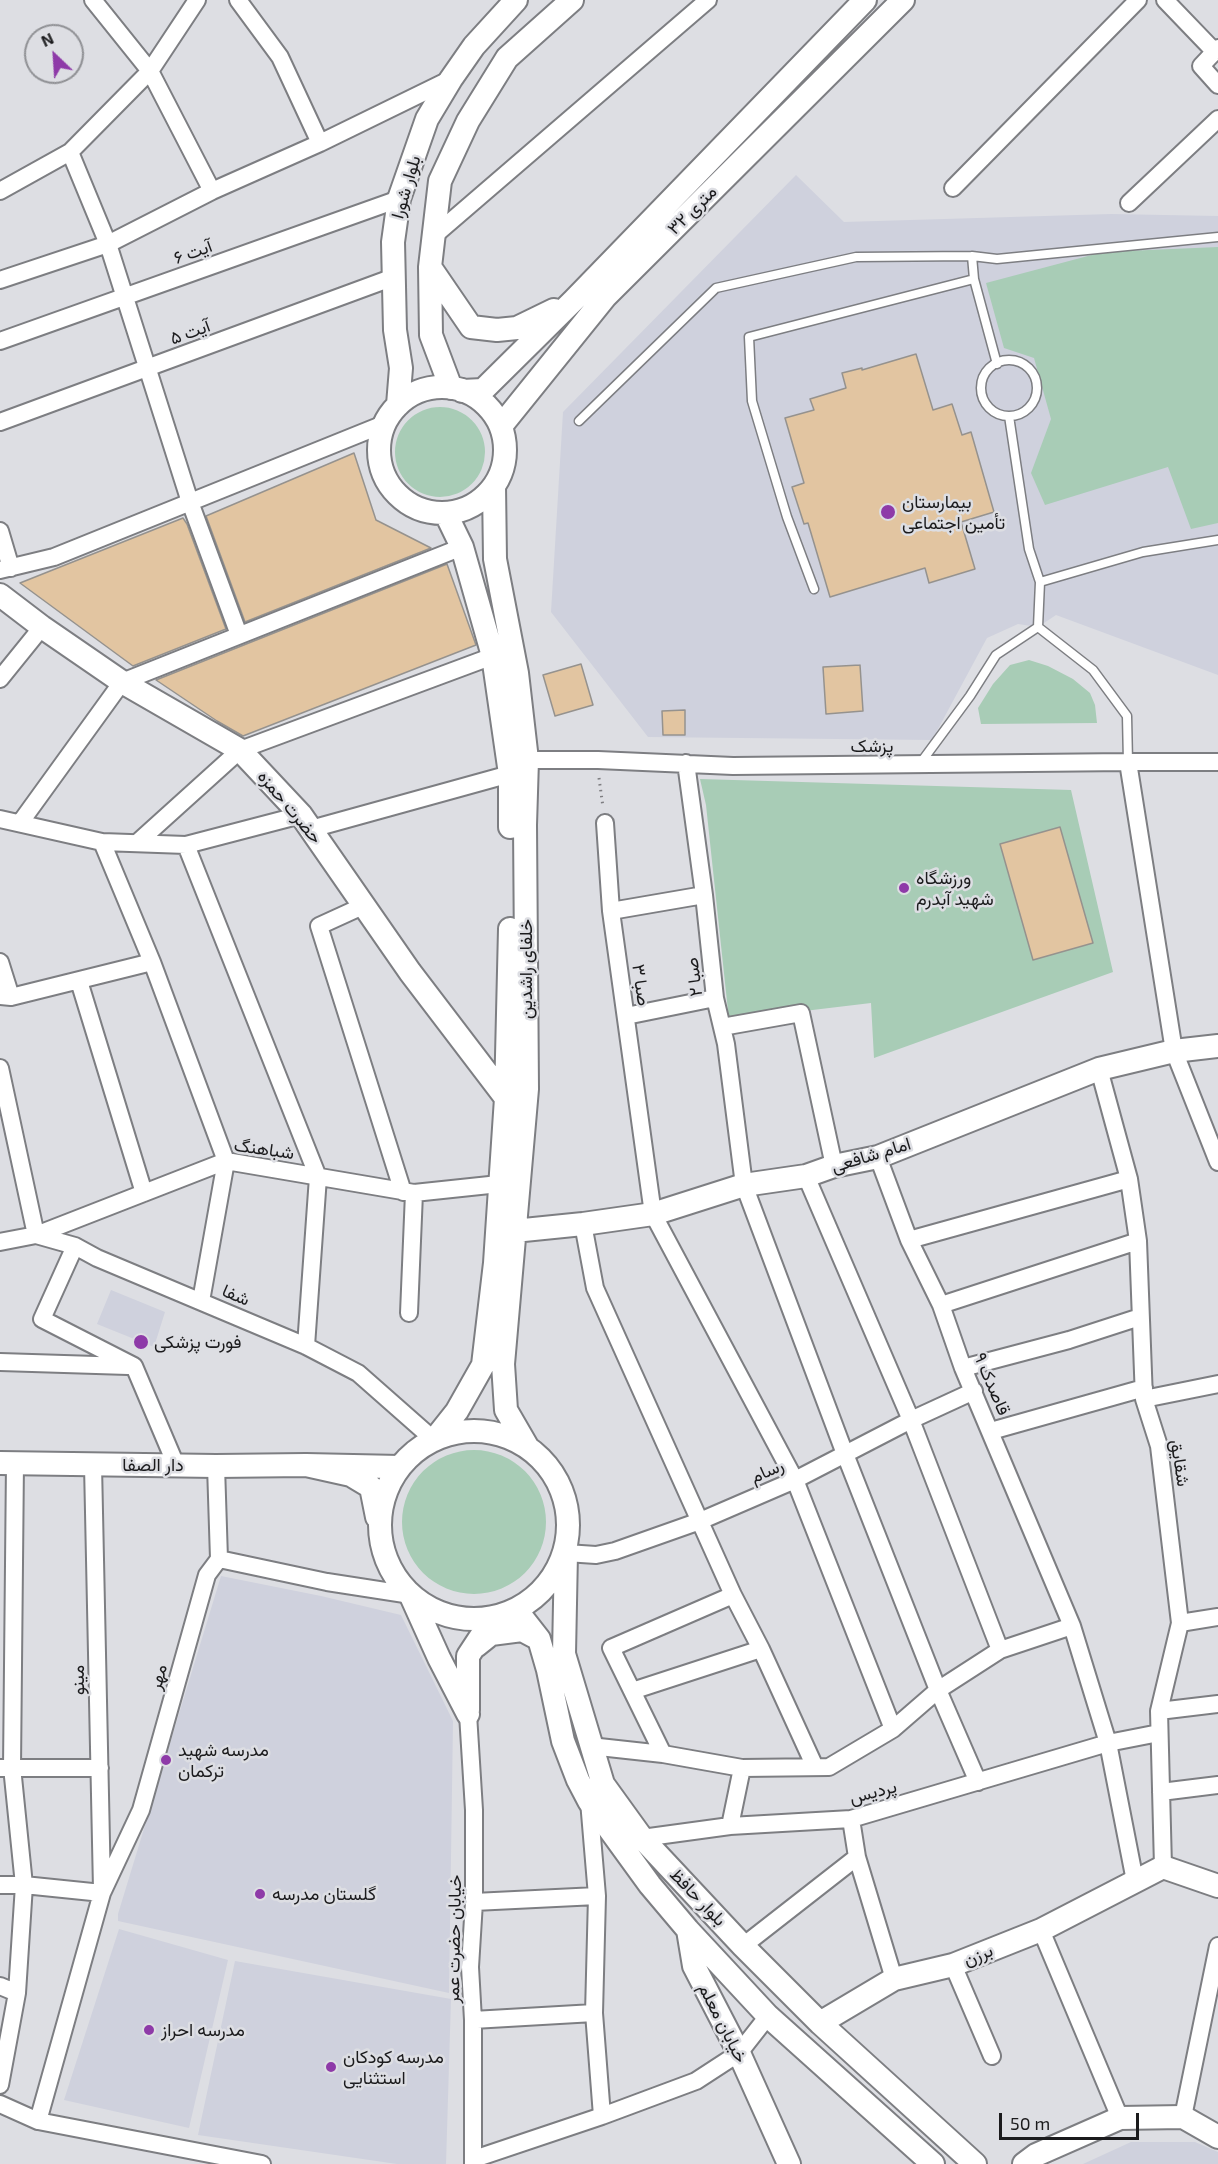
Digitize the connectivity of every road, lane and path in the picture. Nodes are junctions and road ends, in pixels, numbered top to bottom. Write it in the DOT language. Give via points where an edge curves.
graph roads {
  1 [pos="93,0"];
  2 [pos="197,0"];
  3 [pos="238,0"];
  4 [pos="516,0"];
  5 [pos="572,0"];
  6 [pos="708,0"];
  7 [pos="903,0"];
  8 [pos="1138,0"];
  9 [pos="1165,0"];
  10 [pos="862,1"];
  11 [pos="1216,49"];
  12 [pos="150,71"];
  13 [pos="451,79"];
  14 [pos="1218,85"];
  15 [pos="753,115"];
  16 [pos="1218,119"];
  17 [pos="770,132"];
  18 [pos="320,143"];
  19 [pos="70,152"];
  20 [pos="953,188"];
  21 [pos="0,191"];
  22 [pos="212,191"];
  23 [pos="399,199"];
  24 [pos="1129,203"];
  25 [pos="435,235"];
  26 [pos="1218,237"];
  27 [pos="108,244"];
  28 [pos="972,256"];
  29 [pos="430,267"];
  30 [pos="394,277"];
  31 [pos="974,279"];
  32 [pos="0,280"];
  33 [pos="125,297"];
  34 [pos="574,300"];
  35 [pos="0,340"];
  36 [pos="997,364"];
  37 [pos="147,369"];
  38 [pos="456,389"];
  39 [pos="398,405"];
  40 [pos="1009,416"];
  41 [pos="579,421"];
  42 [pos="0,422"];
  43 [pos="384,424"];
  44 [pos="503,434"];
  45 [pos="494,486"];
  46 [pos="190,502"];
  47 [pos="446,514"];
  48 [pos="0,531"];
  49 [pos="1218,540"];
  50 [pos="462,547"];
  51 [pos="6,569"];
  52 [pos="1040,582"];
  53 [pos="814,589"];
  54 [pos="0,595"];
  55 [pos="42,627"];
  56 [pos="1038,627"];
  57 [pos="239,635"];
  58 [pos="493,656"];
  59 [pos="0,679"];
  60 [pos="122,682"];
  61 [pos="240,750"];
  62 [pos="597,760"];
  63 [pos="1128,762"];
  64 [pos="1218,762"];
  65 [pos="686,763"];
  66 [pos="918,765"];
  67 [pos="519,767"];
  68 [pos="0,819"];
  69 [pos="306,822"];
  70 [pos="20,823"];
  71 [pos="605,824"];
  72 [pos="102,842"];
  73 [pos="137,843"];
  74 [pos="186,845"];
  75 [pos="704,895"];
  76 [pos="364,904"];
  77 [pos="611,911"];
  78 [pos="0,962"];
  79 [pos="152,962"];
  80 [pos="79,981"];
  81 [pos="5,997"];
  82 [pos="715,998"];
  83 [pos="626,1016"];
  84 [pos="722,1027"];
  85 [pos="1218,1046"];
  86 [pos="1174,1051"];
  87 [pos="0,1068"];
  88 [pos="1099,1069"];
  89 [pos="506,1098"];
  90 [pos="878,1157"];
  91 [pos="226,1161"];
  92 [pos="1218,1162"];
  93 [pos="834,1166"];
  94 [pos="806,1176"];
  95 [pos="318,1177"];
  96 [pos="1129,1179"];
  97 [pos="499,1184"];
  98 [pos="744,1185"];
  99 [pos="408,1192"];
  100 [pos="144,1193"];
  101 [pos="653,1214"];
  102 [pos="583,1224"];
  103 [pos="514,1231"];
  104 [pos="36,1235"];
  105 [pos="909,1240"];
  106 [pos="1138,1241"];
  107 [pos="0,1242"];
  108 [pos="75,1246"];
  109 [pos="201,1301"];
  110 [pos="941,1305"];
  111 [pos="409,1313"];
  112 [pos="1140,1317"];
  113 [pos="306,1346"];
  114 [pos="0,1362"];
  115 [pos="134,1366"];
  116 [pos="963,1368"];
  117 [pos="1218,1384"];
  118 [pos="974,1391"];
  119 [pos="1144,1394"];
  120 [pos="911,1420"];
  121 [pos="991,1431"];
  122 [pos="434,1440"];
  123 [pos="528,1448"];
  124 [pos="844,1454"];
  125 [pos="7,1463"];
  126 [pos="93,1465"];
  127 [pos="176,1465"];
  128 [pos="306,1465"];
  129 [pos="216,1466"];
  130 [pos="400,1467"];
  131 [pos="795,1480"];
  132 [pos="700,1521"];
  133 [pos="380,1527"];
  134 [pos="566,1553"];
  135 [pos="219,1559"];
  136 [pos="411,1595"];
  137 [pos="733,1595"];
  138 [pos="498,1616"];
  139 [pos="1218,1617"];
  140 [pos="1180,1623"];
  141 [pos="1072,1626"];
  142 [pos="538,1639"];
  143 [pos="761,1649"];
  144 [pos="1000,1650"];
  145 [pos="468,1656"];
  146 [pos="938,1690"];
  147 [pos="632,1691"];
  148 [pos="1218,1704"];
  149 [pos="1159,1711"];
  150 [pos="468,1714"];
  151 [pos="893,1729"];
  152 [pos="1159,1733"];
  153 [pos="1108,1743"];
  154 [pos="590,1746"];
  155 [pos="663,1754"];
  156 [pos="6,1767"];
  157 [pos="815,1767"];
  158 [pos="100,1768"];
  159 [pos="742,1768"];
  160 [pos="978,1782"];
  161 [pos="1218,1785"];
  162 [pos="1161,1792"];
  163 [pos="589,1802"];
  164 [pos="851,1819"];
  165 [pos="730,1826"];
  166 [pos="642,1838"];
  167 [pos="857,1857"];
  168 [pos="1163,1867"];
  169 [pos="677,1876"];
  170 [pos="1135,1881"];
  171 [pos="0,1885"];
  172 [pos="24,1885"];
  173 [pos="1218,1887"];
  174 [pos="102,1893"];
  175 [pos="597,1896"];
  176 [pos="474,1902"];
  177 [pos="688,1930"];
  178 [pos="1041,1930"];
  179 [pos="743,1946"];
  180 [pos="1218,1946"];
  181 [pos="953,1965"];
  182 [pos="894,1979"];
  183 [pos="0,1986"];
  184 [pos="17,1993"];
  185 [pos="594,2013"];
  186 [pos="768,2016"];
  187 [pos="473,2020"];
  188 [pos="820,2023"];
  189 [pos="739,2053"];
  190 [pos="992,2056"];
  191 [pos="0,2078"];
  192 [pos="0,2085"];
  193 [pos="0,2104"];
  194 [pos="602,2116"];
  195 [pos="1183,2117"];
  196 [pos="1120,2118"];
  197 [pos="38,2121"];
  198 [pos="1218,2137"];
  199 [pos="226,2161"];
  200 [pos="473,2161"];
  201 [pos="262,2164"];
  202 [pos="789,2164"];
  203 [pos="933,2164"];
  204 [pos="975,2164"];
  205 [pos="1024,2164"];
  1 -- 12 [label="street"];
  2 -- 12 [label="street"];
  3 -- 18 [label="street" via="280,57"];
  4 -- 13 [label="main road, بلوار شورا" via="474,46"];
  5 -- 25 [label="main road, بلوار شورا" via="507,58 468,121 440,181"];
  6 -- 25 [label="street"];
  7 -- 17 [label="main road, ۳۲ متری"];
  8 -- 20 [label="street"];
  9 -- 11 [label="street"];
  10 -- 15 [label="main road, ۳۲ متری"];
  11 -- 14 [label="street" via="1201,66"];
  12 -- 19 [label="street"];
  12 -- 22 [label="street"];
  13 -- 18 [label="street"];
  13 -- 23 [label="main road, بلوار شورا" via="427,119"];
  15 -- 17 [label="main road"];
  15 -- 34 [label="main road, ۳۲ متری"];
  16 -- 24 [label="street"];
  17 -- 44 [label="main road, ۳۲ متری" via="605,297 501,426"];
  18 -- 22 [label="street"];
  19 -- 21 [label="street"];
  19 -- 27 [label="street"];
  22 -- 27 [label="street"];
  23 -- 30 [label="main road, بلوار شورا" via="393,242"];
  23 -- 33 [label="street, آیت ۶"];
  25 -- 29 [label="main road, بلوار شورا"];
  26 -- 28 [label="lane" via="997,259"];
  27 -- 32 [label="street"];
  27 -- 33 [label="street"];
  28 -- 31 [label="lane"];
  28 -- 41 [label="lane" via="856,257 716,288"];
  29 -- 34 [label="main road" via="471,327 517,328"];
  29 -- 38 [label="main road, بلوار شورا" via="431,335"];
  30 -- 37 [label="street, آیت ۵"];
  30 -- 39 [label="main road, بلوار شورا" via="400,368"];
  31 -- 36 [label="lane"];
  31 -- 53 [label="lane" via="749,337 752,401 787,517"];
  33 -- 35 [label="street, آیت ۶"];
  33 -- 37 [label="street"];
  34 -- 38 [label="main road, ۳۲ متری" via="483,390"];
  36 -- 40 [label="lane" via="984,377 982,395 992,410"];
  36 -- 40 [label="lane" via="1014,360 1035,377 1036,395 1026,410"];
  37 -- 42 [label="street, آیت ۵"];
  37 -- 46 [label="street"];
  38 -- 39 [label="main road" via="432,388"];
  38 -- 44 [label="main road" via="480,400 495,415"];
  39 -- 43 [label="main road"];
  40 -- 52 [label="lane" via="1029,549"];
  43 -- 46 [label="street"];
  43 -- 47 [label="main road" via="379,443 386,480 398,496 414,507"];
  44 -- 45 [label="main road" via="504,461"];
  45 -- 47 [label="main road" via="468,507"];
  45 -- 67 [label="main road, خلفای راشدین" via="495,559 517,673"];
  46 -- 51 [label="street" via="54,557"];
  46 -- 57 [label="street"];
  47 -- 50 [label="main road, خلفای راشدین"];
  48 -- 51 [label="street"];
  49 -- 52 [label="lane" via="1143,552"];
  50 -- 57 [label="street"];
  50 -- 58 [label="main road, خلفای راشدین"];
  52 -- 56 [label="lane"];
  54 -- 55 [label="main road, حضرت حمزه"];
  55 -- 59 [label="street"];
  55 -- 60 [label="main road, حضرت حمزه"];
  56 -- 63 [label="lane" via="1093,670 1127,716"];
  56 -- 66 [label="lane" via="996,655"];
  57 -- 60 [label="street"];
  58 -- 61 [label="street"];
  58 -- 67 [label="main road, خلفای راشدین"];
  60 -- 61 [label="main road, حضرت حمزه"];
  60 -- 70 [label="street"];
  61 -- 69 [label="main road, حضرت حمزه"];
  61 -- 73 [label="street"];
  62 -- 65 [label="street, پزشک"];
  62 -- 67 [label="street, پزشک"];
  62 -- 71 [label="path"];
  63 -- 64 [label="street, پزشک"];
  63 -- 66 [label="street, پزشک"];
  63 -- 86 [label="street"];
  65 -- 66 [label="street, پزشک"];
  65 -- 75 [label="street, صبا ۲"];
  67 -- 69 [label="street, پزشک"];
  67 -- 89 [label="main road, خلفای راشدین"];
  67 -- 103 [label="main road, خلفای راشدین" via="525,825 527,1089"];
  68 -- 70 [label="street, پزشک"];
  69 -- 74 [label="street, پزشک"];
  69 -- 76 [label="main road, حضرت حمزه"];
  70 -- 72 [label="street, پزشک"];
  71 -- 77 [label="street, صبا ۳"];
  72 -- 73 [label="street, پزشک"];
  72 -- 79 [label="street"];
  73 -- 74 [label="street, پزشک"];
  74 -- 95 [label="street"];
  75 -- 77 [label="street"];
  75 -- 82 [label="street, صبا ۲"];
  76 -- 89 [label="main road, حضرت حمزه" via="410,972"];
  76 -- 99 [label="street" via="319,926"];
  77 -- 83 [label="street, صبا ۳"];
  78 -- 81 [label="street"];
  79 -- 80 [label="street"];
  79 -- 91 [label="street"];
  80 -- 81 [label="street"];
  80 -- 100 [label="street"];
  82 -- 83 [label="street"];
  82 -- 84 [label="street, صبا ۲"];
  83 -- 101 [label="street, صبا ۳"];
  84 -- 93 [label="street" via="801,1013"];
  84 -- 98 [label="street, صبا ۲"];
  85 -- 86 [label="main road, امام شافعی"];
  86 -- 88 [label="main road, امام شافعی"];
  86 -- 92 [label="street"];
  87 -- 104 [label="street"];
  88 -- 90 [label="main road, امام شافعی"];
  88 -- 96 [label="street, شقایق"];
  89 -- 97 [label="main road, خلفای راشدین"];
  90 -- 93 [label="main road, امام شافعی"];
  90 -- 105 [label="street, قاصدک ۹"];
  91 -- 95 [label="street, شباهنگ"];
  91 -- 100 [label="street, شباهنگ"];
  91 -- 109 [label="street"];
  93 -- 94 [label="main road, امام شافعی"];
  94 -- 98 [label="main road, امام شافعی"];
  94 -- 120 [label="street"];
  95 -- 99 [label="street, شباهنگ"];
  95 -- 113 [label="street"];
  96 -- 105 [label="street"];
  96 -- 106 [label="street, شقایق"];
  97 -- 99 [label="street, شباهنگ"];
  97 -- 122 [label="main road, خلفای راشدین" via="483,1365 457,1411"];
  98 -- 101 [label="main road, امام شافعی"];
  98 -- 124 [label="street, صبا ۲"];
  99 -- 111 [label="street"];
  100 -- 104 [label="street, شباهنگ"];
  101 -- 102 [label="main road, امام شافعی"];
  101 -- 131 [label="street"];
  102 -- 103 [label="main road, امام شافعی"];
  102 -- 132 [label="street" via="595,1288"];
  103 -- 123 [label="main road, خلفای راشدین" via="503,1364 506,1410"];
  104 -- 107 [label="street, شفا"];
  104 -- 108 [label="street, شفا"];
  105 -- 110 [label="street, قاصدک ۹"];
  106 -- 110 [label="street"];
  106 -- 112 [label="street, شقایق"];
  108 -- 109 [label="street, شفا"];
  108 -- 115 [label="street" via="42,1319"];
  109 -- 113 [label="street, شفا"];
  110 -- 116 [label="street, قاصدک ۹"];
  112 -- 116 [label="street"];
  112 -- 119 [label="street, شقایق"];
  113 -- 122 [label="street, شفا" via="358,1373"];
  114 -- 115 [label="street"];
  115 -- 127 [label="street"];
  116 -- 118 [label="street, قاصدک ۹"];
  117 -- 119 [label="street"];
  118 -- 120 [label="street, رسام"];
  118 -- 121 [label="street, قاصدک ۹"];
  119 -- 121 [label="street"];
  119 -- 140 [label="street, شقایق" via="1159,1446"];
  120 -- 124 [label="street, رسام"];
  120 -- 144 [label="street"];
  121 -- 141 [label="street, قاصدک ۹"];
  122 -- 123 [label="main road" via="462,1432 492,1432"];
  122 -- 130 [label="main road"];
  123 -- 134 [label="main road" via="552,1471 566,1501"];
  124 -- 131 [label="street, رسام"];
  124 -- 146 [label="street, صبا ۲"];
  125 -- 126 [label="main road, دار الصفا"];
  125 -- 156 [label="street"];
  126 -- 127 [label="main road, دار الصفا"];
  126 -- 158 [label="street, مینو"];
  127 -- 129 [label="main road, دار الصفا"];
  128 -- 129 [label="main road, دار الصفا"];
  128 -- 130 [label="main road"];
  128 -- 133 [label="main road" via="351,1475 370,1487"];
  129 -- 135 [label="street"];
  130 -- 133 [label="main road" via="384,1496"];
  131 -- 132 [label="street, رسام"];
  131 -- 151 [label="street"];
  132 -- 134 [label="street, رسام" via="615,1551 596,1555"];
  132 -- 137 [label="street"];
  133 -- 136 [label="main road" via="389,1567"];
  134 -- 138 [label="main road" via="555,1575 537,1595 527,1604"];
  134 -- 154 [label="main road, بلوار حافظ" via="564,1654"];
  135 -- 136 [label="street"];
  135 -- 174 [label="street, مهر" via="207,1575 141,1810"];
  136 -- 138 [label="main road" via="432,1610 452,1617 472,1620"];
  136 -- 150 [label="main road"];
  137 -- 143 [label="street"];
  137 -- 147 [label="street" via="611,1648"];
  138 -- 142 [label="main road, بلوار حافظ" via="521,1616"];
  138 -- 145 [label="main road"];
  139 -- 140 [label="street"];
  140 -- 149 [label="street, شقایق"];
  141 -- 144 [label="street"];
  141 -- 153 [label="street, قاصدک ۹"];
  142 -- 145 [label="main road" via="522,1630 491,1634"];
  142 -- 163 [label="main road, بلوار حافظ" via="563,1741"];
  143 -- 147 [label="street"];
  143 -- 157 [label="street"];
  144 -- 146 [label="street"];
  145 -- 150 [label="main road"];
  146 -- 151 [label="street"];
  146 -- 160 [label="street, صبا ۲"];
  147 -- 155 [label="street"];
  148 -- 149 [label="street"];
  149 -- 152 [label="street, شقایق"];
  150 -- 176 [label="street, خیابان حضرت عمر"];
  151 -- 157 [label="street" via="829,1767"];
  152 -- 153 [label="street, پردیس"];
  152 -- 162 [label="street, شقایق"];
  153 -- 160 [label="street, پردیس"];
  153 -- 170 [label="street, قاصدک ۹"];
  154 -- 155 [label="street"];
  154 -- 166 [label="main road, بلوار حافظ" via="603,1784"];
  155 -- 159 [label="street"];
  156 -- 158 [label="street"];
  156 -- 172 [label="street"];
  157 -- 159 [label="street"];
  158 -- 174 [label="street, مینو"];
  159 -- 165 [label="street"];
  160 -- 164 [label="street, پردیس"];
  161 -- 162 [label="street"];
  162 -- 168 [label="street, شقایق"];
  163 -- 175 [label="street"];
  163 -- 177 [label="main road, بلوار حافظ"];
  164 -- 165 [label="street, پردیس"];
  164 -- 167 [label="street"];
  165 -- 166 [label="street, پردیس"];
  166 -- 169 [label="main road, بلوار حافظ"];
  167 -- 179 [label="street"];
  167 -- 182 [label="street"];
  168 -- 170 [label="main road, برزن"];
  168 -- 173 [label="main road"];
  169 -- 177 [label="main road, خیابان معلم"];
  169 -- 179 [label="main road, بلوار حافظ"];
  170 -- 178 [label="main road, برزن"];
  171 -- 172 [label="street"];
  172 -- 174 [label="street"];
  172 -- 184 [label="street"];
  174 -- 197 [label="street"];
  175 -- 176 [label="street"];
  175 -- 185 [label="street"];
  176 -- 187 [label="street, خیابان حضرت عمر" via="470,1967"];
  177 -- 186 [label="main road, بلوار حافظ"];
  177 -- 189 [label="main road, خیابان معلم" via="694,1966"];
  178 -- 181 [label="main road, برزن"];
  178 -- 196 [label="street"];
  179 -- 188 [label="main road, بلوار حافظ"];
  180 -- 195 [label="street"];
  181 -- 182 [label="main road, برزن"];
  181 -- 190 [label="street"];
  182 -- 188 [label="main road, برزن"];
  183 -- 184 [label="street"];
  184 -- 191 [label="street"];
  185 -- 187 [label="street"];
  185 -- 194 [label="street"];
  186 -- 189 [label="street"];
  186 -- 203 [label="main road, بلوار حافظ"];
  187 -- 200 [label="street, خیابان حضرت عمر"];
  188 -- 204 [label="main road, بلوار حافظ"];
  189 -- 194 [label="street" via="696,2081"];
  189 -- 202 [label="main road, خیابان معلم"];
  191 -- 192 [label="street"];
  193 -- 197 [label="street"];
  194 -- 200 [label="street"];
  195 -- 196 [label="main road"];
  195 -- 198 [label="main road"];
  196 -- 205 [label="main road"];
  197 -- 199 [label="street"];
  199 -- 201 [label="street"];
}
